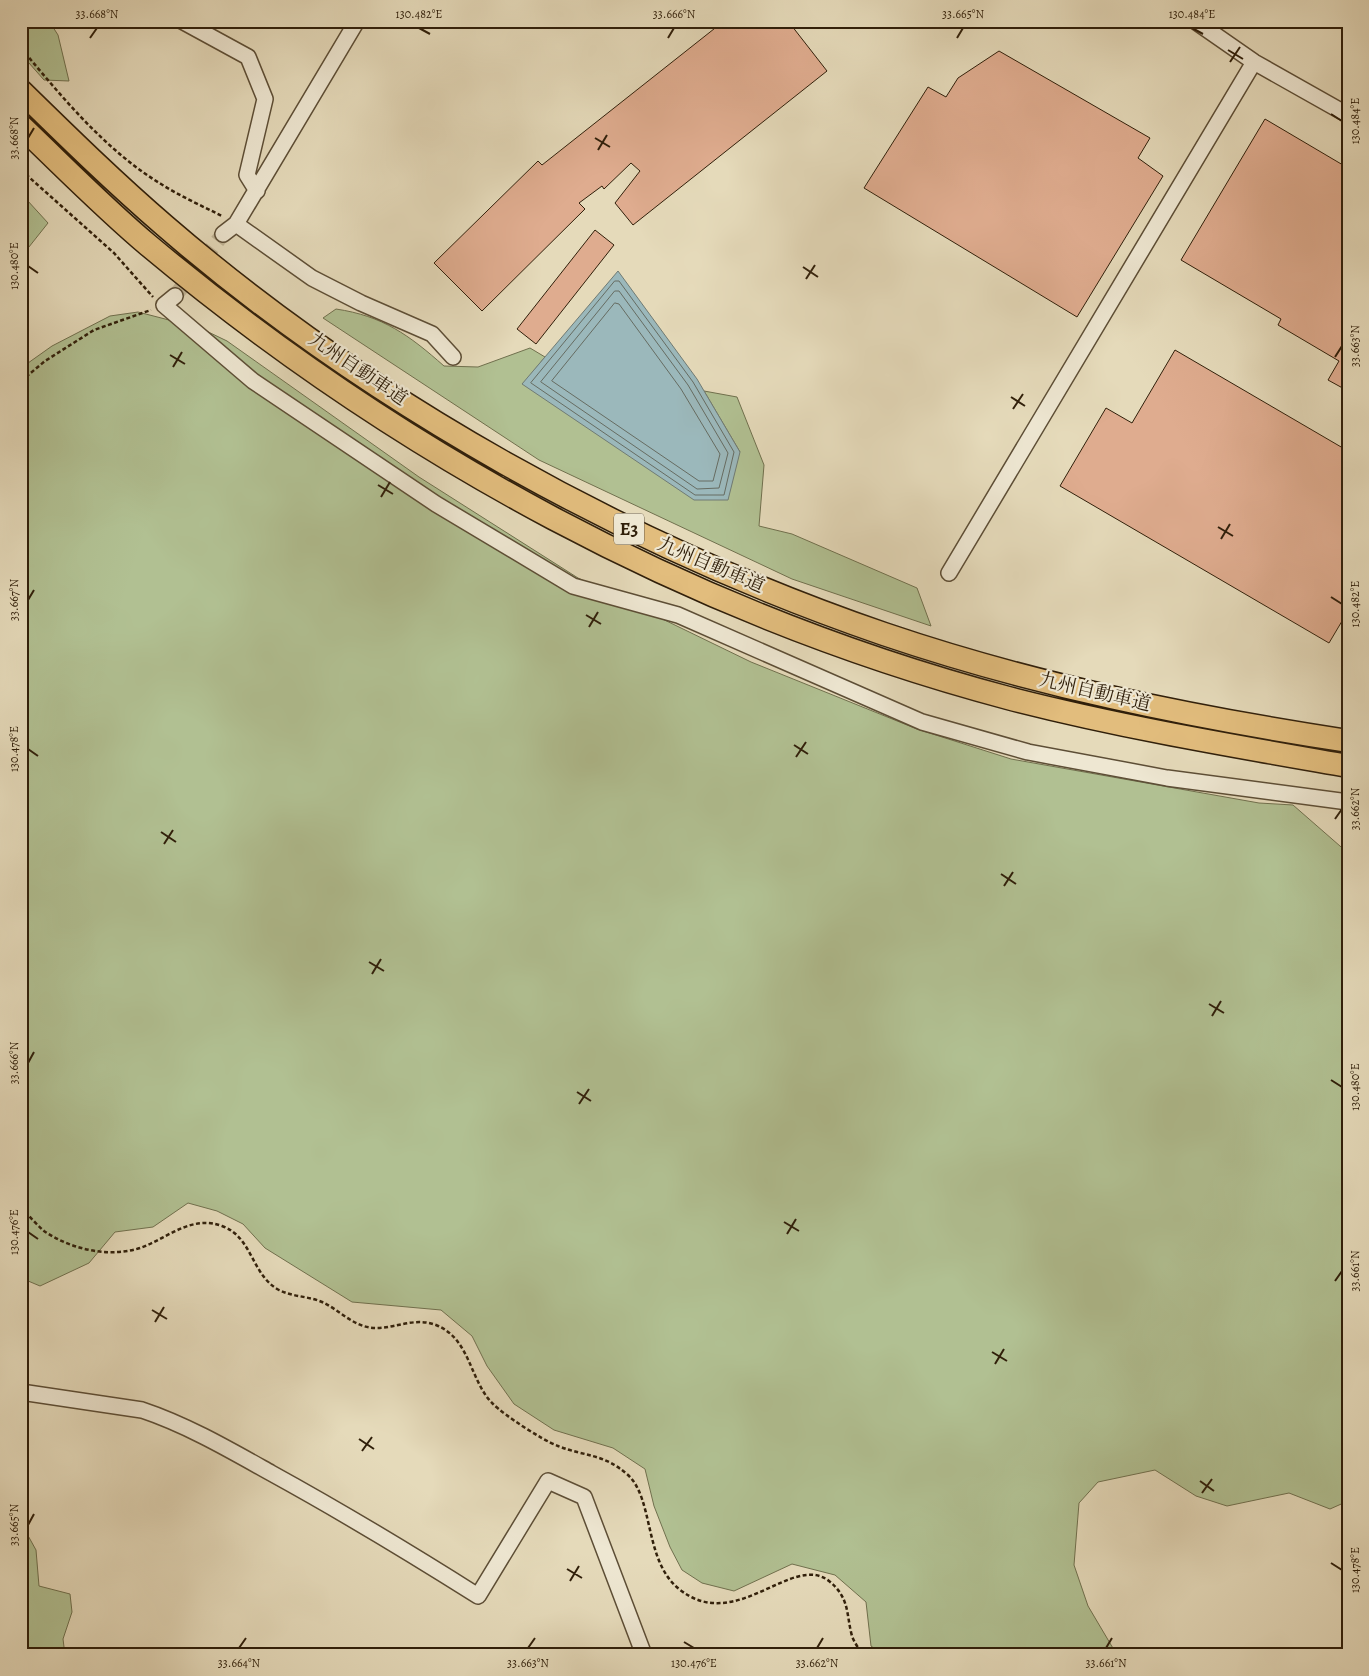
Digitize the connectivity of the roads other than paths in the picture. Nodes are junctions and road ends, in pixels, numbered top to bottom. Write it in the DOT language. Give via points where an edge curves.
graph roads {
  1 [pos="182,21"];
  2 [pos="357,21"];
  3 [pos="1195,21"];
  4 [pos="1254,62"];
  5 [pos="21,91"];
  6 [pos="1348,114"];
  7 [pos="21,126"];
  8 [pos="257,191"];
  9 [pos="236,224"];
  10 [pos="223,234"];
  11 [pos="170,301"];
  12 [pos="453,357"];
  13 [pos="949,573"];
  14 [pos="1348,741"];
  15 [pos="1348,766"];
  16 [pos="1348,802"];
  17 [pos="21,1392"];
  18 [pos="644,1655"];
  1 -- 8 [label="street" via="248,57 265,99 247,176"];
  2 -- 8 [label="street"];
  3 -- 4 [label="street"];
  4 -- 6 [label="street"];
  4 -- 13 [label="street"];
  5 -- 14 [label="highway, 九州自動車道 / E3" via="167,227 272,311 467,441 631,530 886,635 1020,674 1183,712"];
  7 -- 15 [label="highway, 九州自動車道 / E3" via="146,243 326,381 449,460 621,553 804,632 895,664 1006,697 1191,739"];
  8 -- 9 [label="street"];
  9 -- 10 [label="street"];
  9 -- 12 [label="street" via="312,278 432,334"];
  11 -- 16 [label="street" via="253,381 436,504 573,586 678,615 922,722 1028,752 1139,773"];
  17 -- 18 [label="street" via="142,1410 160,1416 226,1448 369,1528 478,1596 548,1481 584,1497"];
}
